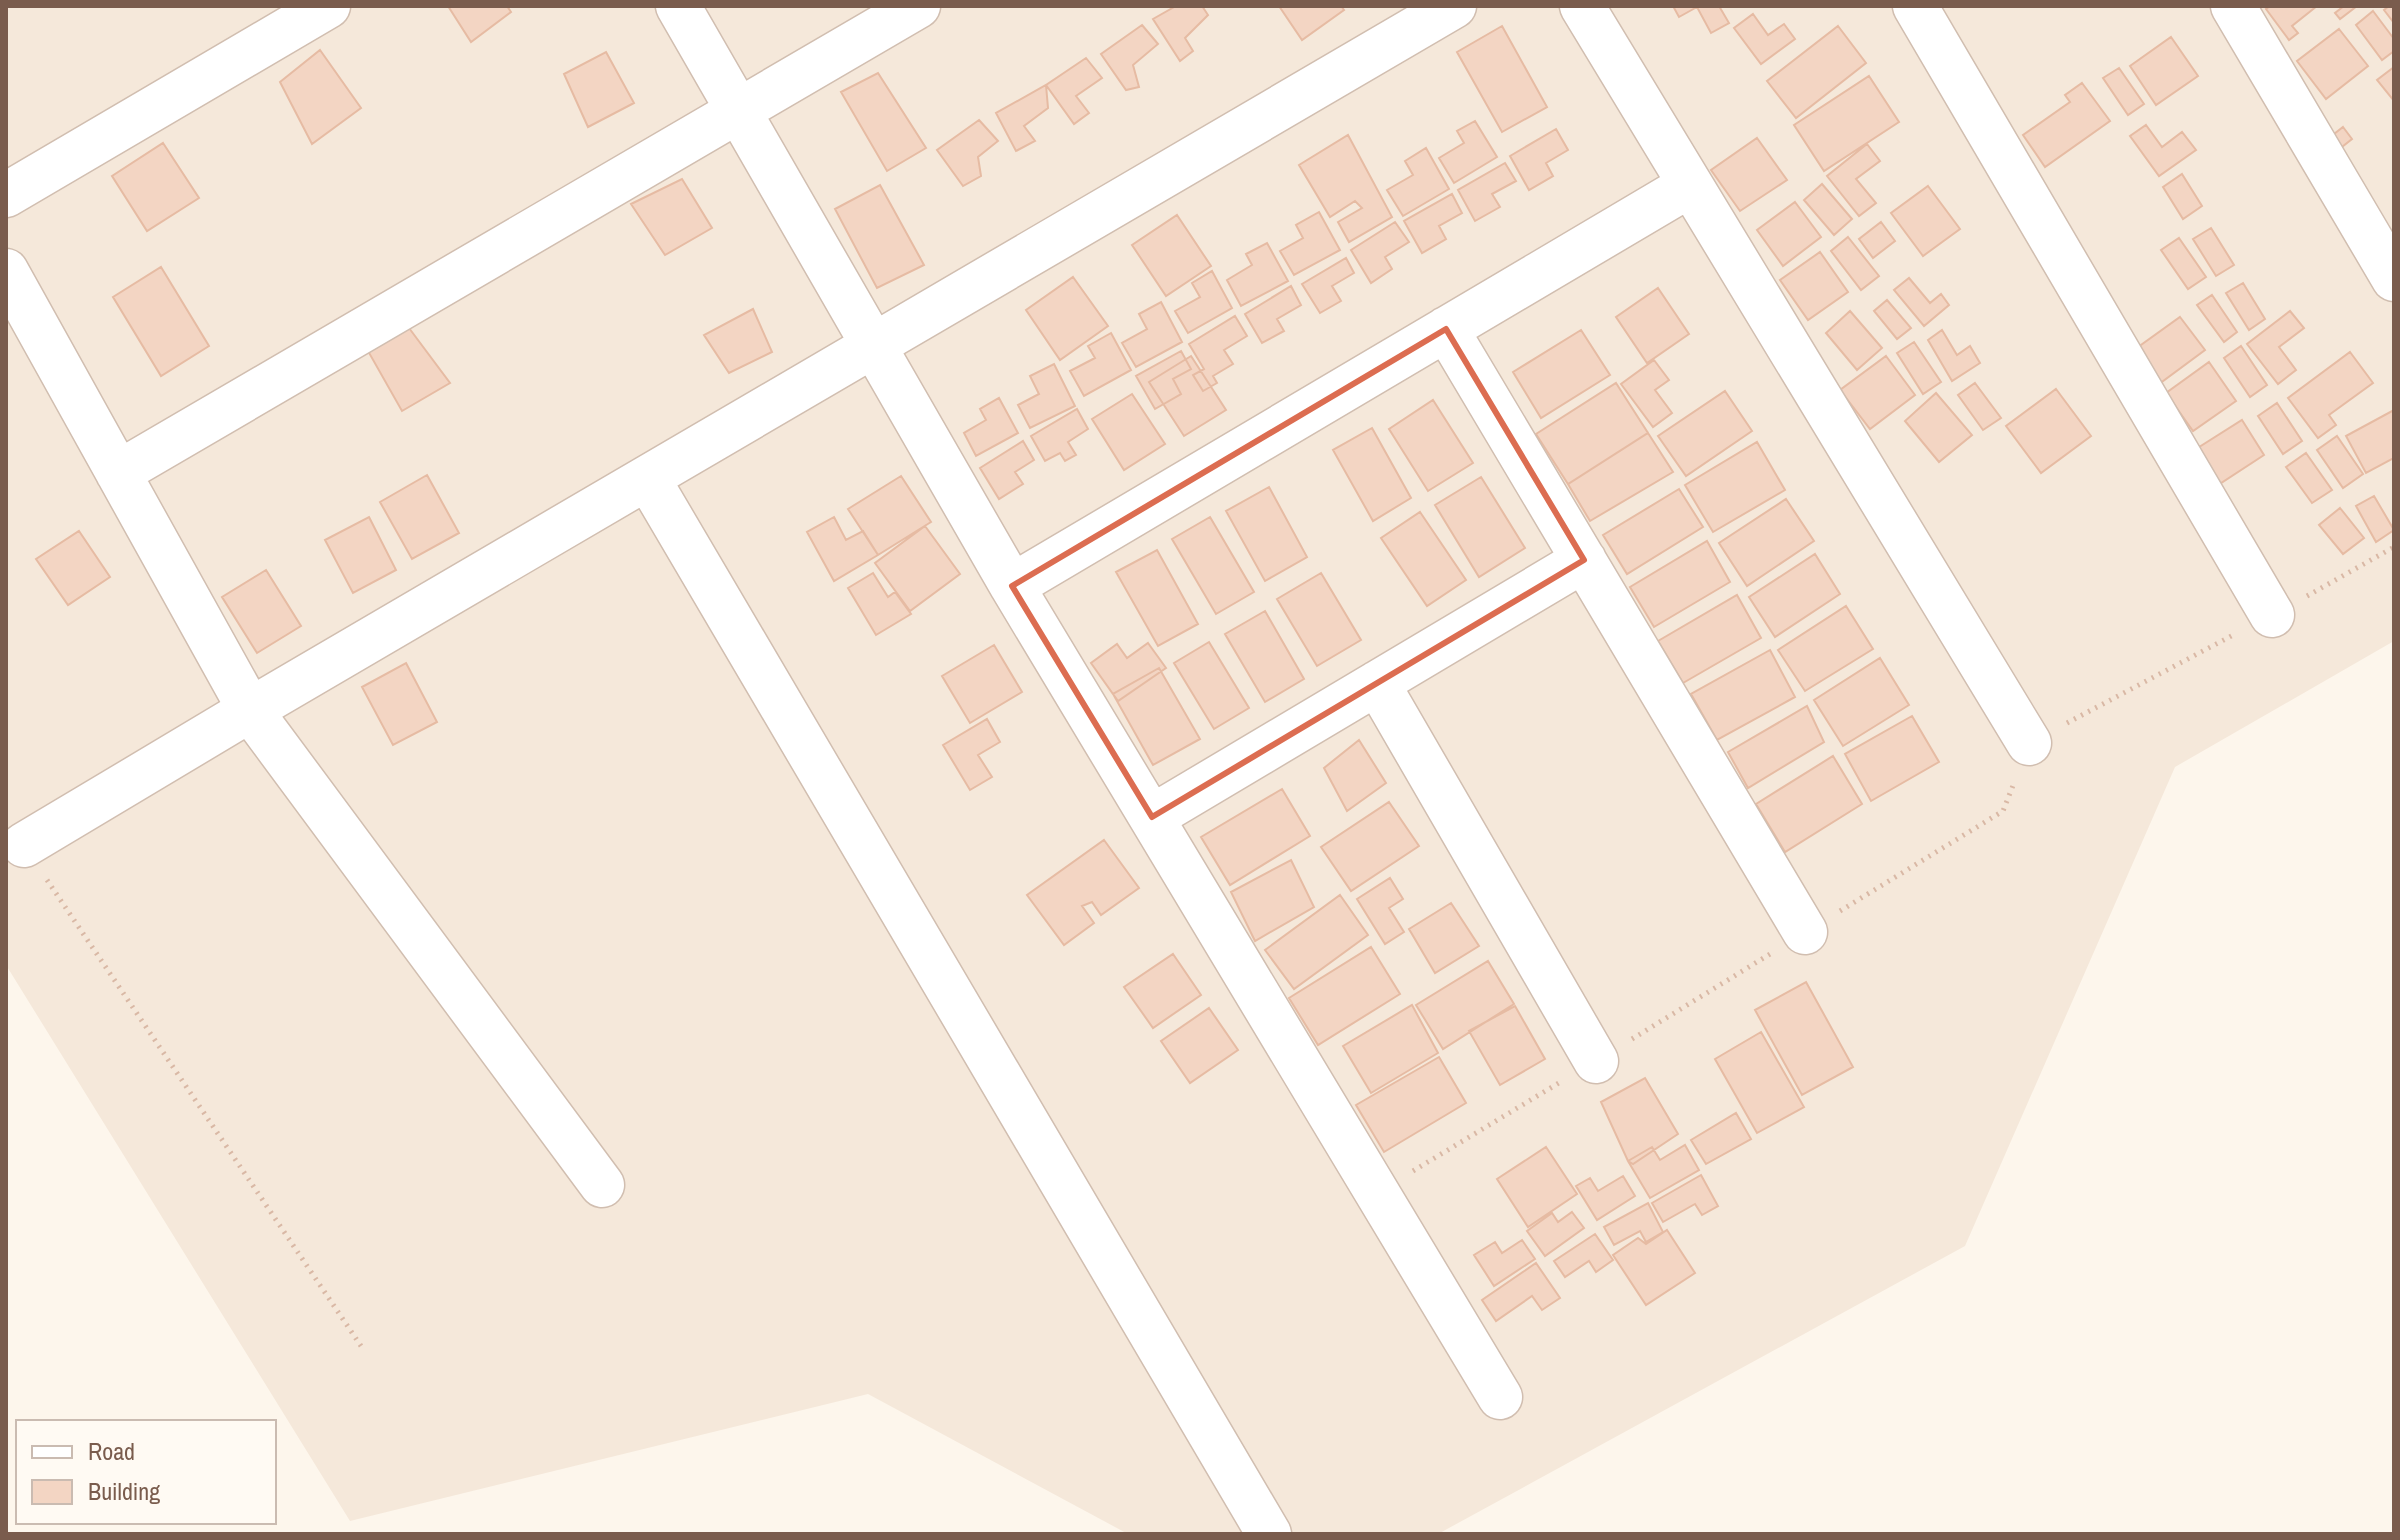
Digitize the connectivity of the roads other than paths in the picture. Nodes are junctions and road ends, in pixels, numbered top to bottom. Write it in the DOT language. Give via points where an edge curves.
graph roads {
  1 [pos="328,6"];
  2 [pos="678,6"];
  3 [pos="918,6"];
  4 [pos="1454,6"];
  5 [pos="1582,6"];
  6 [pos="1915,6"];
  7 [pos="2233,6"];
  8 [pos="738,112"];
  9 [pos="1690,185"];
  10 [pos="6,195"];
  11 [pos="6,271"];
  12 [pos="2394,279"];
  13 [pos="1446,329"];
  14 [pos="872,347"];
  15 [pos="118,473"];
  16 [pos="648,479"];
  17 [pos="1584,560"];
  18 [pos="1012,586"];
  19 [pos="2272,615"];
  20 [pos="1377,683"];
  21 [pos="250,710"];
  22 [pos="2029,743"];
  23 [pos="1152,817"];
  24 [pos="24,845"];
  25 [pos="1805,932"];
  26 [pos="1596,1061"];
  27 [pos="602,1185"];
  28 [pos="1500,1397"];
  29 [pos="1269,1534"];
  1 -- 10 [label="street"];
  2 -- 8 [label="street"];
  3 -- 8 [label="street"];
  4 -- 14 [label="street"];
  5 -- 9 [label="street"];
  6 -- 19 [label="street"];
  7 -- 12 [label="street"];
  8 -- 14 [label="street"];
  8 -- 15 [label="street"];
  9 -- 13 [label="street"];
  9 -- 22 [label="street"];
  11 -- 15 [label="street"];
  13 -- 17 [label="street"];
  13 -- 18 [label="street"];
  14 -- 16 [label="street"];
  14 -- 18 [label="street"];
  15 -- 21 [label="street"];
  16 -- 21 [label="street"];
  16 -- 29 [label="street"];
  17 -- 20 [label="street"];
  17 -- 25 [label="street"];
  18 -- 23 [label="street"];
  20 -- 23 [label="street"];
  20 -- 26 [label="street"];
  21 -- 24 [label="street"];
  21 -- 27 [label="street"];
  23 -- 28 [label="street"];
}
